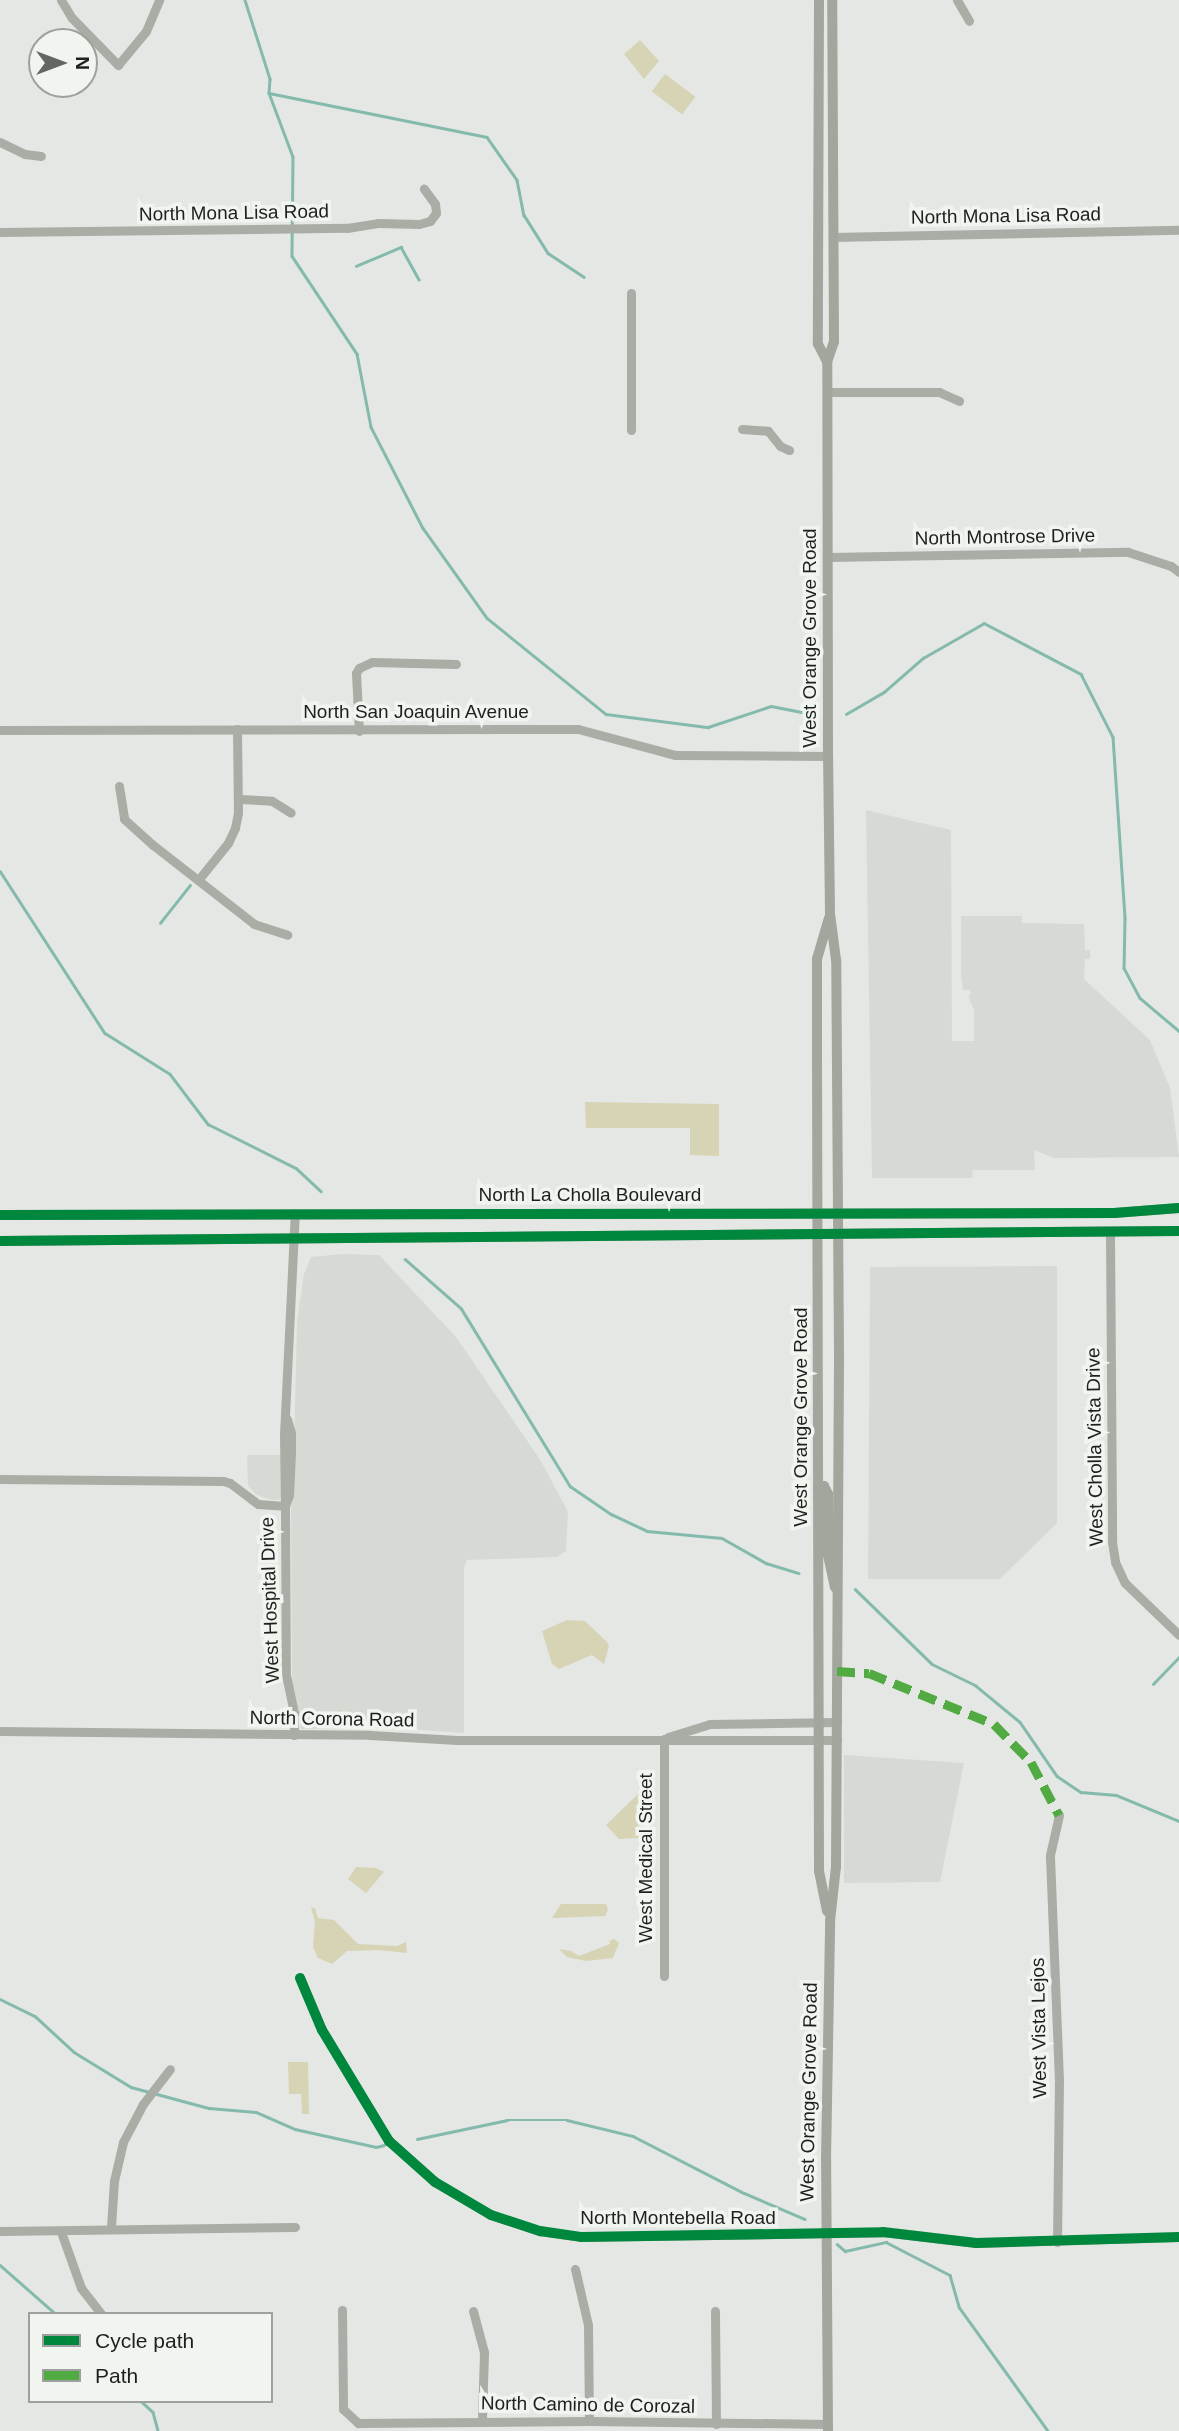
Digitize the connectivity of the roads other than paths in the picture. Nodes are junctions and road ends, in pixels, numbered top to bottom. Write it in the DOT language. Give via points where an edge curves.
graph roads {
  1 [pos="61,0"];
  2 [pos="159,0"];
  3 [pos="819,0"];
  4 [pos="832,0"];
  5 [pos="957,0"];
  6 [pos="969,22"];
  7 [pos="0,142"];
  8 [pos="41,156"];
  9 [pos="424,189"];
  10 [pos="1179,230"];
  11 [pos="0,232"];
  12 [pos="833,237"];
  13 [pos="631,293"];
  14 [pos="827,362"];
  15 [pos="827,392"];
  16 [pos="959,401"];
  17 [pos="742,429"];
  18 [pos="631,430"];
  19 [pos="789,450"];
  20 [pos="828,557"];
  21 [pos="1179,572"];
  22 [pos="456,664"];
  23 [pos="237,729"];
  24 [pos="0,730"];
  25 [pos="359,731"];
  26 [pos="828,756"];
  27 [pos="119,786"];
  28 [pos="239,799"];
  29 [pos="291,813"];
  30 [pos="199,879"];
  31 [pos="830,914"];
  32 [pos="287,935"];
  33 [pos="1179,1208"];
  34 [pos="295,1213"];
  35 [pos="817,1213"];
  36 [pos="838,1214"];
  37 [pos="0,1215"];
  38 [pos="1179,1231"];
  39 [pos="1110,1232"];
  40 [pos="817,1236"];
  41 [pos="838,1236"];
  42 [pos="295,1239"];
  43 [pos="0,1241"];
  44 [pos="0,1479"];
  45 [pos="818,1486"];
  46 [pos="285,1506"];
  47 [pos="838,1596"];
  48 [pos="1179,1635"];
  49 [pos="837,1722"];
  50 [pos="820,1723"];
  51 [pos="0,1731"];
  52 [pos="295,1735"];
  53 [pos="664,1740"];
  54 [pos="820,1740"];
  55 [pos="837,1740"];
  56 [pos="1059,1815"];
  57 [pos="830,1921"];
  58 [pos="664,1976"];
  59 [pos="300,1978"];
  60 [pos="170,2069"];
  61 [pos="111,2227"];
  62 [pos="295,2227"];
  63 [pos="0,2231"];
  64 [pos="61,2232"];
  65 [pos="826,2234"];
  66 [pos="1179,2237"];
  67 [pos="1057,2242"];
  68 [pos="575,2269"];
  69 [pos="342,2310"];
  70 [pos="473,2311"];
  71 [pos="715,2311"];
  72 [pos="99,2312"];
  73 [pos="482,2421"];
  74 [pos="589,2421"];
  75 [pos="716,2424"];
  76 [pos="828,2427"];
  1 -- 2 [label="street" via="72,18 118,65 146,32"];
  3 -- 14 [label="main road, West Orange Grove Road" via="818,344"];
  4 -- 12 [label="main road, West Orange Grove Road"];
  5 -- 6 [label="street"];
  7 -- 8 [label="street" via="25,155"];
  9 -- 11 [label="street, North Mona Lisa Road" via="436,213 419,224"];
  10 -- 12 [label="street, North Mona Lisa Road"];
  12 -- 14 [label="main road, West Orange Grove Road" via="834,342"];
  13 -- 18 [label="street"];
  14 -- 15 [label="main road, West Orange Grove Road"];
  15 -- 16 [label="street" via="939,392"];
  15 -- 20 [label="main road, West Orange Grove Road"];
  17 -- 19 [label="street" via="768,431"];
  20 -- 21 [label="street, North Montrose Drive" via="1128,552"];
  20 -- 26 [label="main road, West Orange Grove Road"];
  22 -- 25 [label="street" via="372,662 359,668"];
  23 -- 24 [label="street, North San Joaquin Avenue"];
  23 -- 25 [label="street, North San Joaquin Avenue"];
  23 -- 28 [label="street"];
  25 -- 26 [label="street, North San Joaquin Avenue" via="578,729 675,755"];
  26 -- 31 [label="main road, West Orange Grove Road"];
  27 -- 30 [label="street" via="124,819"];
  28 -- 29 [label="street" via="272,801"];
  28 -- 30 [label="street" via="228,843"];
  30 -- 32 [label="street" via="254,924"];
  31 -- 35 [label="main road, West Orange Grove Road" via="817,959"];
  31 -- 36 [label="main road, West Orange Grove Road" via="836,960"];
  33 -- 36 [label="main road, North La Cholla Boulevard" via="1114,1213"];
  34 -- 35 [label="main road, North La Cholla Boulevard"];
  34 -- 37 [label="main road, North La Cholla Boulevard"];
  34 -- 42 [label="street, West Hospital Drive"];
  35 -- 36 [label="main road, North La Cholla Boulevard"];
  35 -- 40 [label="main road, West Orange Grove Road"];
  36 -- 41 [label="main road, West Orange Grove Road"];
  38 -- 39 [label="main road, North La Cholla Boulevard"];
  39 -- 41 [label="main road, North La Cholla Boulevard"];
  39 -- 48 [label="street, West Cholla Vista Drive" via="1115,1562 1125,1583"];
  40 -- 41 [label="main road, North La Cholla Boulevard"];
  40 -- 42 [label="main road, North La Cholla Boulevard" via="548,1234"];
  40 -- 45 [label="main road, West Orange Grove Road"];
  41 -- 47 [label="main road, West Orange Grove Road"];
  42 -- 43 [label="main road, North La Cholla Boulevard"];
  42 -- 46 [label="street, West Hospital Drive"];
  44 -- 46 [label="street" via="223,1481 258,1504"];
  45 -- 47 [label="main road" via="824,1486 828,1494 828,1555"];
  45 -- 50 [label="main road, West Orange Grove Road"];
  46 -- 52 [label="street, West Hospital Drive" via="286,1675"];
  47 -- 49 [label="main road, West Orange Grove Road"];
  49 -- 50 [label="street, North Corona Road"];
  49 -- 55 [label="main road, West Orange Grove Road"];
  50 -- 53 [label="street, North Corona Road" via="710,1724"];
  50 -- 54 [label="main road, West Orange Grove Road"];
  51 -- 52 [label="street, North Corona Road"];
  52 -- 53 [label="street, North Corona Road"];
  53 -- 54 [label="street, North Corona Road"];
  53 -- 58 [label="street, West Medical Street"];
  54 -- 55 [label="street, North Corona Road"];
  54 -- 57 [label="main road, West Orange Grove Road" via="819,1871"];
  55 -- 57 [label="main road, West Orange Grove Road" via="836,1867"];
  56 -- 67 [label="street, West Vista Lejos" via="1050,1856 1059,2081"];
  57 -- 65 [label="main road, West Orange Grove Road"];
  59 -- 65 [label="street, North Montebella Road" via="322,2030 388,2141 435,2182 491,2215 540,2231 581,2237"];
  60 -- 61 [label="street" via="123,2141"];
  61 -- 62 [label="street"];
  61 -- 64 [label="street"];
  63 -- 64 [label="street"];
  64 -- 72 [label="street" via="81,2288"];
  65 -- 67 [label="street, North Montebella Road" via="883,2232 976,2243"];
  65 -- 76 [label="main road, West Orange Grove Road"];
  66 -- 67 [label="street, North Montebella Road"];
  68 -- 74 [label="street" via="588,2325"];
  69 -- 73 [label="street, North Camino de Corozal" via="342,2399 347,2421"];
  70 -- 73 [label="street" via="484,2352"];
  71 -- 75 [label="street"];
  73 -- 74 [label="street, North Camino de Corozal"];
  74 -- 75 [label="street, North Camino de Corozal"];
  75 -- 76 [label="street, North Camino de Corozal"];
}
